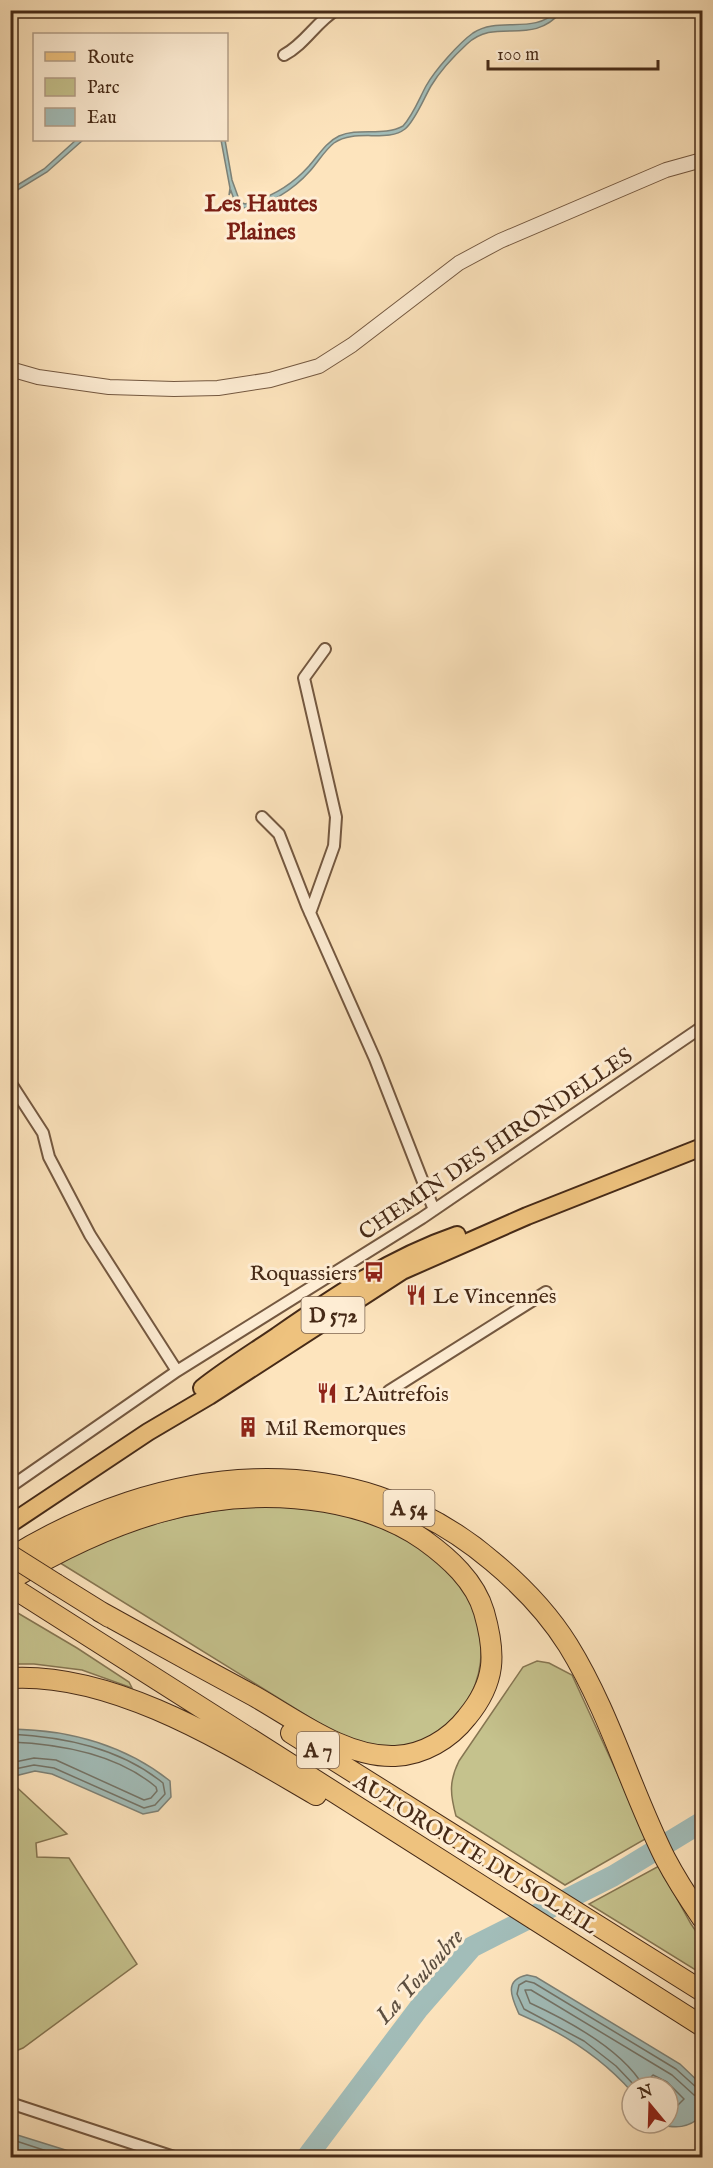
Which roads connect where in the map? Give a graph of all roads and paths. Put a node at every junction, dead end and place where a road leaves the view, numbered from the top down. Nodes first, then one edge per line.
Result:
1 (336, 10) edge
2 (284, 55) dead end
3 (702, 159) edge
4 (10, 369) edge
5 (325, 648) dead end
6 (262, 817) dead end
7 (310, 913) junction
8 (702, 1027) edge
9 (10, 1082) edge
10 (702, 1147) edge
11 (434, 1210) junction
12 (527, 1216) junction
13 (308, 1290) junction
14 (546, 1292) dead end
15 (319, 1307) junction
16 (177, 1371) junction
17 (389, 1392) dead end
18 (148, 1432) junction
19 (10, 1487) edge
20 (10, 1524) edge
21 (10, 1557) edge
22 (10, 1580) edge
23 (10, 1586) edge
24 (99, 1611) junction
25 (10, 1678) edge
26 (512, 1905) junction
27 (702, 1918) edge
28 (702, 1991) edge
29 (702, 2026) edge
30 (10, 2103) edge
31 (177, 2157) edge

1 - 2 street
3 - 4 street
5 - 7 street
6 - 7 street
7 - 11 street
8 - 11 street, CHEMIN DES HIRONDELLES
9 - 16 street
10 - 12 main road, D 572
11 - 13 street, CHEMIN DES HIRONDELLES
12 - 15 main road, D 572
12 - 18 main road, D 572
13 - 15 street
13 - 16 street, CHEMIN DES HIRONDELLES
14 - 17 street
15 - 18 main road, D 572
16 - 19 street, CHEMIN DES HIRONDELLES
18 - 20 main road, D 572
21 - 24 highway, AUTOROUTE DU SOLEIL / A 7, bridge
21 - 27 highway, A 54
22 - 24 highway, A 54
23 - 26 highway, AUTOROUTE DU SOLEIL / A 7
24 - 28 highway, AUTOROUTE DU SOLEIL / A 7
25 - 26 highway
26 - 29 highway, AUTOROUTE DU SOLEIL / A 7
30 - 31 street

